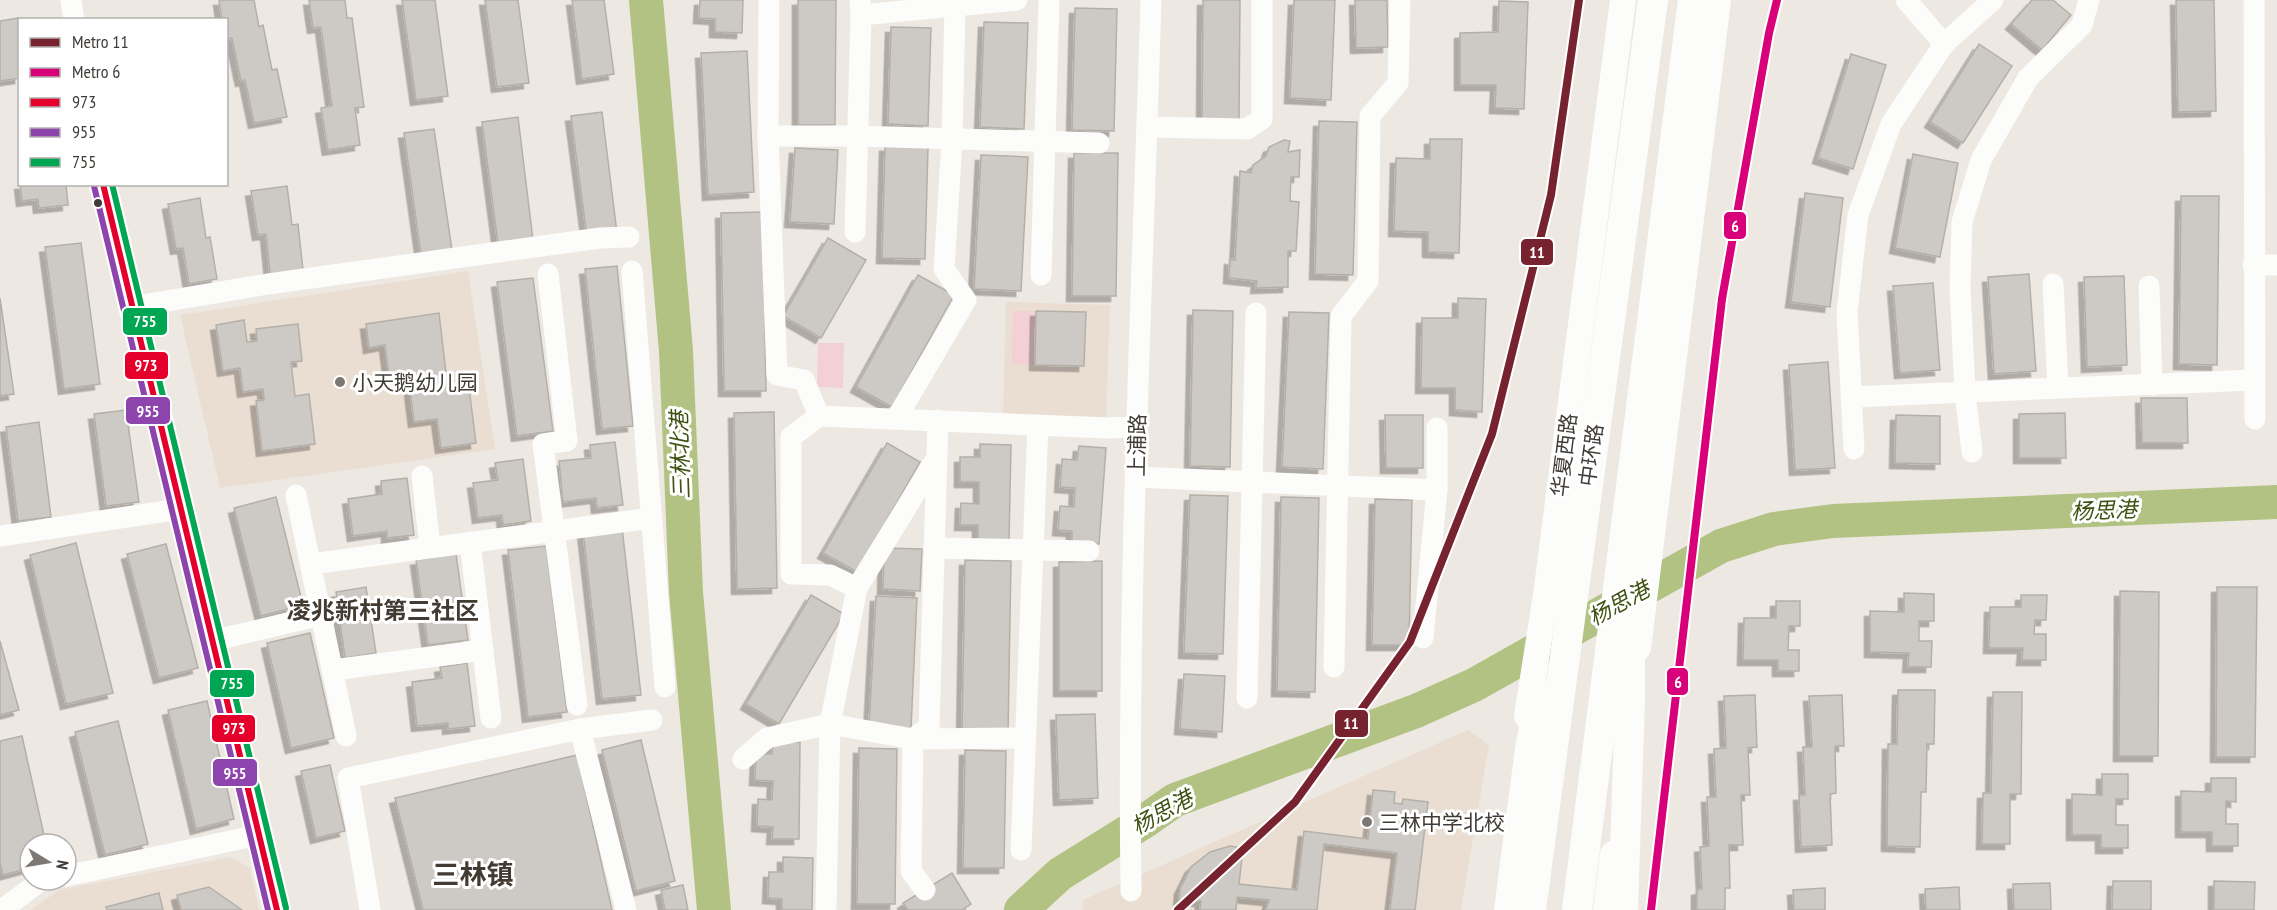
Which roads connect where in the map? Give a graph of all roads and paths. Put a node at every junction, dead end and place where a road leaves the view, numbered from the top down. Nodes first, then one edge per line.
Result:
1 (71, 0) edge
2 (769, 0) edge
3 (1017, 0) edge
4 (1049, 0) edge
5 (1151, 0) edge
6 (1262, 0) edge
7 (1401, 0) edge
8 (1623, 0) edge
9 (1653, 0) edge
10 (1693, 0) edge
11 (1718, 0) edge
12 (1906, 0) edge
13 (1993, 0) edge
14 (2089, 0) edge
15 (2254, 0) edge
16 (954, 6) junction
17 (861, 7) edge
18 (74, 18) edge
19 (1944, 44) junction
20 (1147, 127) junction
21 (768, 136) junction
22 (856, 136) junction
23 (952, 140) junction
24 (1046, 143) junction
25 (1099, 143) dead end
26 (103, 186) edge
27 (855, 232) dead end
28 (629, 237) dead end
29 (2253, 264) junction
30 (2277, 265) edge
31 (632, 272) dead end
32 (548, 274) dead end
33 (1041, 275) dead end
34 (1614, 279) junction
35 (2054, 284) dead end
36 (2149, 286) dead end
37 (131, 307) junction
38 (1256, 313) dead end
39 (2254, 381) junction
40 (2152, 385) junction
41 (2058, 388) junction
42 (1965, 392) junction
43 (1851, 397) junction
44 (819, 416) junction
45 (896, 419) junction
46 (2255, 419) dead end
47 (938, 420) junction
48 (1038, 425) junction
49 (1137, 427) junction
50 (1437, 428) dead end
51 (1854, 449) dead end
52 (1972, 452) dead end
53 (937, 459) junction
54 (422, 476) dead end
55 (1136, 477) junction
56 (1254, 482) junction
57 (1336, 486) junction
58 (1437, 490) junction
59 (296, 495) dead end
60 (1629, 508) junction
61 (180, 509) junction
62 (651, 518) junction
63 (554, 530) junction
64 (0, 536) edge
65 (470, 542) junction
66 (430, 548) junction
67 (934, 548) junction
68 (1032, 550) junction
69 (1089, 551) dead end
70 (311, 564) junction
71 (857, 588) junction
72 (321, 615) junction
73 (1423, 638) dead end
74 (212, 641) junction
75 (483, 650) junction
76 (1334, 667) dead end
77 (333, 670) junction
78 (665, 687) dead end
79 (1247, 698) dead end
80 (577, 705) dead end
81 (491, 718) dead end
82 (652, 720) dead end
83 (830, 724) junction
84 (580, 729) junction
85 (346, 736) dead end
86 (1627, 737) junction
87 (1024, 738) junction
88 (913, 739) junction
89 (743, 759) dead end
90 (259, 835) junction
91 (1021, 850) dead end
92 (78, 873) edge
93 (925, 890) dead end
94 (1131, 891) dead end
95 (26, 892) edge
96 (826, 908) dead end
97 (2, 910) edge
98 (277, 910) edge
99 (370, 910) edge
100 (626, 910) edge
101 (1498, 910) edge
102 (1509, 910) edge
103 (1531, 910) edge
104 (1577, 910) edge
105 (1606, 910) edge
106 (1624, 910) edge

1 - 18 street
2 - 21 street
3 - 16 street
4 - 24 street
5 - 20 street, 上浦路
6 - 20 street
7 - 57 street
8 - 101 main road, 华夏西路
9 - 34 highway, 中环路
10 - 60 highway, 中环路
11 - 86 main road
12 - 19 street
13 - 19 street
14 - 42 street
15 - 29 street
16 - 17 street
16 - 23 street
17 - 22 street
19 - 43 street
20 - 49 street, 上浦路
21 - 22 street
21 - 44 street
22 - 23 street
22 - 27 street
23 - 24 street
23 - 45 street
24 - 25 street
24 - 33 street
26 - 37 street
28 - 37 street
29 - 30 street
29 - 39 street
31 - 62 street
32 - 63 street
34 - 102 highway
34 - 103 highway, 中环路
35 - 41 street
36 - 40 street
37 - 61 street
38 - 56 street
39 - 40 street
39 - 46 street
40 - 41 street
41 - 42 street
42 - 43 street
42 - 52 street
43 - 51 street
44 - 45 street
44 - 71 street
45 - 47 street
47 - 48 street
47 - 53 street
48 - 49 street
48 - 68 street
49 - 55 street, 上浦路
50 - 58 street
53 - 67 street
53 - 71 street
54 - 66 street
55 - 56 street
55 - 94 street, 上浦路
56 - 57 street
56 - 79 street
57 - 58 street
57 - 76 street
58 - 73 street
59 - 70 street
60 - 104 highway, 中环路
60 - 106 highway
61 - 64 street
61 - 74 street
62 - 63 street
62 - 78 street
63 - 65 street
63 - 80 street
65 - 66 street
65 - 75 street
66 - 70 street
67 - 68 street
67 - 88 street
68 - 69 street
68 - 87 street
70 - 72 street
71 - 83 street
72 - 74 street
72 - 77 street
74 - 90 street
75 - 77 street
75 - 81 street
77 - 85 street
82 - 84 street
83 - 88 street
83 - 89 street
83 - 96 street
84 - 99 street
84 - 100 street
86 - 105 main road
86 - 106 main road
87 - 88 street
87 - 91 street
88 - 93 street
90 - 92 street
90 - 98 street
95 - 97 street

